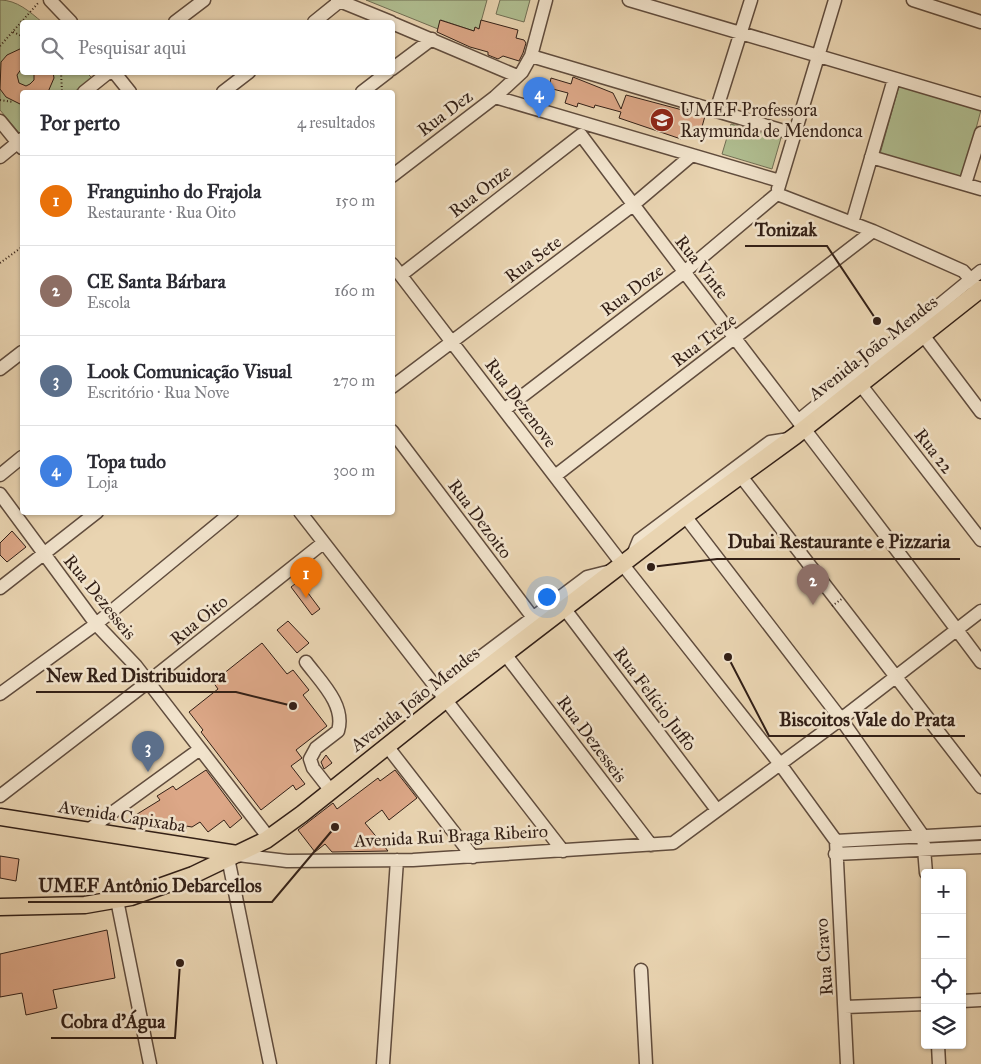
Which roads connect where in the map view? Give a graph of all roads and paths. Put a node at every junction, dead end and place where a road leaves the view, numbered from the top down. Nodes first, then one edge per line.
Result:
1 (41, 0) edge
2 (204, 0) edge
3 (339, 0) edge
4 (546, 0) edge
5 (629, 0) edge
6 (751, 0) edge
7 (834, 0) edge
8 (913, 0) edge
9 (57, 2) edge
10 (23, 20) edge
11 (70, 20) edge
12 (178, 20) edge
13 (316, 20) edge
14 (385, 20) edge
15 (981, 22) edge
16 (20, 23) edge
17 (395, 24) edge
18 (13, 31) junction
19 (741, 33) junction
20 (20, 35) edge
21 (432, 39) junction
22 (0, 46) edge
23 (531, 56) junction
24 (817, 57) junction
25 (395, 67) edge
26 (61, 75) edge
27 (105, 75) edge
28 (116, 75) edge
29 (245, 75) edge
30 (384, 75) edge
31 (518, 76) junction
32 (894, 79) junction
33 (62, 90) edge
34 (86, 90) edge
35 (128, 90) edge
36 (226, 90) edge
37 (365, 90) edge
38 (495, 97) junction
39 (0, 100) edge
40 (13, 102) dead end
41 (981, 104) edge
42 (716, 111) junction
43 (0, 122) edge
44 (582, 129) junction
45 (794, 134) junction
46 (981, 134) edge
47 (20, 142) edge
48 (20, 144) edge
49 (692, 155) junction
50 (0, 157) edge
51 (871, 157) junction
52 (395, 174) edge
53 (966, 184) junction
54 (778, 187) junction
55 (981, 189) edge
56 (633, 205) junction
57 (852, 223) junction
58 (873, 231) junction
59 (20, 248) edge
60 (0, 263) edge
61 (395, 267) edge
62 (683, 273) junction
63 (402, 275) junction
64 (979, 284) edge
65 (923, 335) junction
66 (735, 338) junction
67 (453, 342) junction
68 (20, 353) edge
69 (0, 368) edge
70 (860, 384) junction
71 (395, 385) edge
72 (504, 410) junction
73 (981, 412) edge
74 (801, 424) junction
75 (395, 435) edge
76 (790, 439) junction
77 (20, 460) edge
78 (0, 475) edge
79 (740, 475) junction
80 (555, 476) junction
81 (0, 494) edge
82 (93, 515) edge
83 (228, 515) edge
84 (302, 515) edge
85 (685, 516) junction
86 (981, 540) edge
87 (323, 543) junction
88 (44, 556) junction
89 (623, 564) junction
90 (0, 588) edge
91 (843, 598) dead end
92 (832, 606) dead end
93 (564, 608) junction
94 (981, 611) edge
95 (536, 623) junction
96 (96, 624) junction
97 (956, 629) junction
98 (505, 654) junction
99 (306, 662) dead end
100 (981, 662) edge
101 (896, 676) junction
102 (148, 682) junction
103 (0, 694) edge
104 (441, 695) junction
105 (841, 719) junction
106 (387, 746) junction
107 (200, 749) junction
108 (780, 764) junction
109 (981, 787) edge
110 (331, 791) junction
111 (0, 796) edge
112 (717, 810) junction
113 (0, 817) edge
114 (87, 831) junction
115 (981, 833) edge
116 (269, 838) junction
117 (923, 843) junction
118 (651, 845) junction
119 (981, 847) edge
120 (835, 848) junction
121 (563, 851) junction
122 (231, 855) junction
123 (473, 857) junction
124 (397, 860) junction
125 (926, 869) edge
126 (117, 900) junction
127 (0, 907) edge
128 (641, 970) dead end
129 (981, 1000) edge
130 (966, 1001) edge
131 (921, 1004) edge
132 (845, 1006) junction
133 (938, 1049) edge
134 (150, 1064) edge
135 (270, 1064) edge
136 (383, 1064) edge
137 (646, 1064) edge
138 (847, 1064) edge
139 (939, 1064) edge

1 - 10 path
2 - 12 street
3 - 13 street
3 - 14 street
4 - 23 street, Rua Dez
5 - 19 street
6 - 19 street
7 - 24 street
8 - 15 street
9 - 11 street
16 - 18 path
17 - 21 street
18 - 20 path
18 - 22 path
19 - 24 street
19 - 42 street
21 - 25 street
21 - 31 street
23 - 31 street, Rua Dez
23 - 42 street
24 - 32 street
24 - 45 street
26 - 33 path
27 - 34 street
28 - 35 street
29 - 36 street
30 - 37 street
31 - 38 street, Rua Dez
32 - 41 street
32 - 51 street
38 - 44 street
38 - 52 street, Rua Dez
39 - 40 path
42 - 45 street
43 - 47 street
44 - 49 street
44 - 56 street, Rua Vinte
44 - 63 street, Rua Onze
45 - 54 street
46 - 53 street
48 - 50 street
49 - 54 street
49 - 56 street, Rua Sete
51 - 53 street
51 - 57 street
53 - 55 street
54 - 57 street
54 - 62 street, Rua Doze
56 - 62 street, Rua Vinte
56 - 67 street, Rua Sete
57 - 58 street
58 - 64 street
58 - 66 street, Rua Treze
59 - 60 path
61 - 63 street, Rua Dezenove
62 - 66 street, Rua Vinte
62 - 72 street, Rua Doze
63 - 67 street, Rua Dezenove
64 - 65 main road, Avenida João Mendes
64 - 74 street, Avenida João Mendes
65 - 70 main road, Avenida João Mendes
65 - 73 street
66 - 74 street, Rua Vinte
66 - 80 street, Rua Treze
67 - 71 street, Rua Sete
67 - 72 street, Rua Dezenove
68 - 69 street
70 - 74 main road, Avenida João Mendes
70 - 86 street, Rua 22
72 - 80 street, Rua Dezenove
74 - 76 main road, Avenida João Mendes
74 - 97 street, Rua Vinte
75 - 95 street, Rua Dezoito
76 - 79 main road, Avenida João Mendes
76 - 89 street, Avenida João Mendes
77 - 78 street
79 - 85 main road, Avenida João Mendes
79 - 101 street
80 - 89 street, Rua Dezenove
81 - 88 street, Rua Dezesseis
82 - 88 street
83 - 96 street
84 - 87 street
85 - 89 main road, Avenida João Mendes
85 - 105 street
87 - 102 street, Rua Oito
87 - 104 street
88 - 90 street
88 - 96 street, Rua Dezesseis
89 - 93 main road, Avenida João Mendes
89 - 95 street, Avenida João Mendes
89 - 108 street, Rua Dezenove
91 - 92 path, bridge
93 - 95 main road, Avenida João Mendes
93 - 112 street, Rua Felício Juffo
94 - 97 street
95 - 98 main road, Avenida João Mendes
95 - 104 street, Avenida João Mendes
96 - 102 street, Rua Dezesseis
96 - 103 street
97 - 100 street, Rua Vinte
97 - 101 street
98 - 104 main road, Avenida João Mendes
98 - 118 street, Rua Dezesseis
99 - 110 street
101 - 105 street
101 - 109 street
102 - 107 street, Rua Dezesseis
102 - 111 street, Rua Oito
104 - 106 main road, Avenida João Mendes
104 - 121 street
105 - 108 street
105 - 117 street
106 - 110 main road, Avenida João Mendes
106 - 123 street
107 - 114 street
107 - 116 street, Rua Dezesseis
108 - 112 street
108 - 120 street, Rua Dezenove
110 - 116 main road, Avenida João Mendes
112 - 118 street, Avenida Rui Braga Ribeiro
113 - 114 main road, Avenida Capixaba
114 - 122 main road, Avenida Capixaba
115 - 117 street
116 - 122 main road, Avenida João Mendes
117 - 119 street
117 - 120 street
117 - 125 street
118 - 121 street, Avenida Rui Braga Ribeiro
120 - 132 street, Rua Cravo
121 - 123 street, Avenida Rui Braga Ribeiro
122 - 124 street, Avenida Rui Braga Ribeiro
122 - 126 main road
122 - 135 street
123 - 124 street, Avenida Rui Braga Ribeiro
124 - 136 street
126 - 127 main road
126 - 134 street
128 - 137 street
129 - 130 street
131 - 132 street
132 - 138 street, Rua Cravo
133 - 139 street

